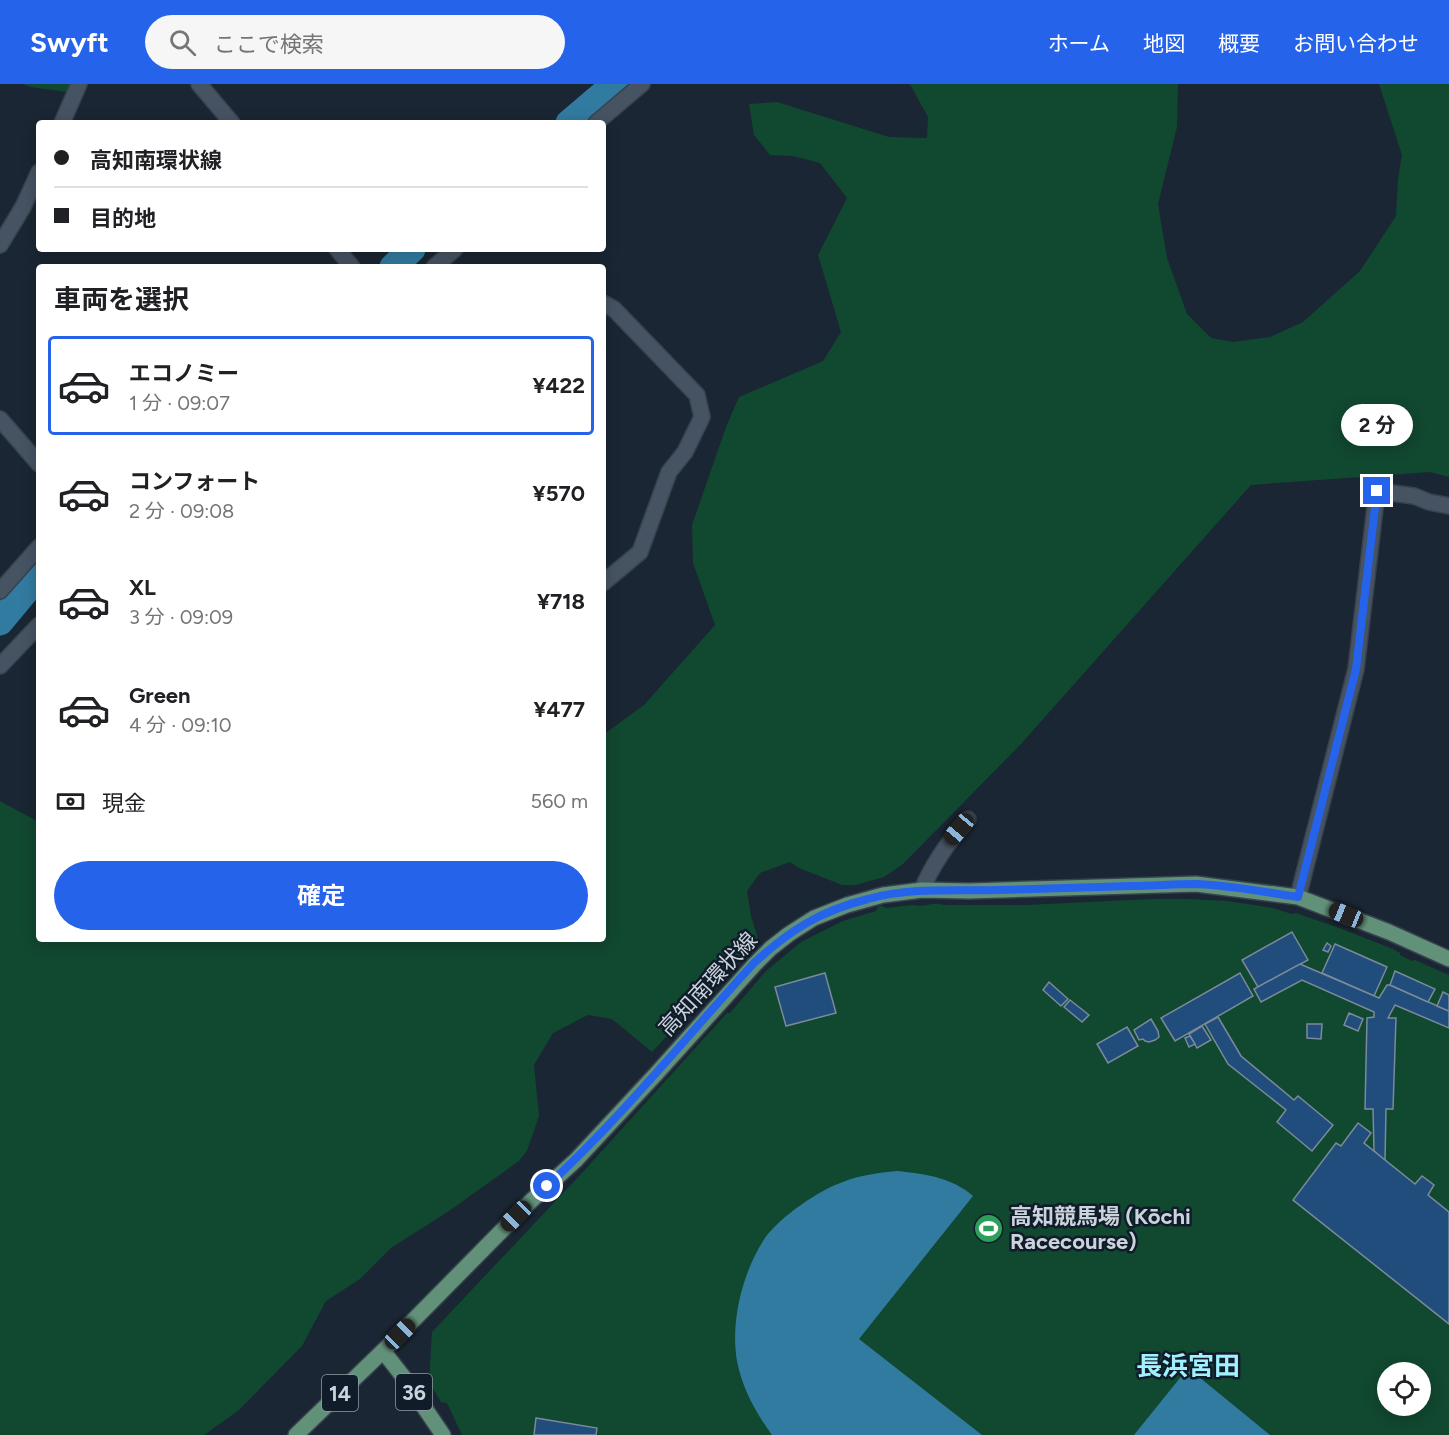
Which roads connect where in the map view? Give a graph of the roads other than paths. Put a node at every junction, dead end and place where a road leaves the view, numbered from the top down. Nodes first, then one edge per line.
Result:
1 (79, 84) edge
2 (199, 84) edge
3 (642, 84) edge
4 (63, 120) edge
5 (229, 120) edge
6 (600, 120) edge
7 (36, 179) edge
8 (0, 245) edge
9 (340, 252) edge
10 (452, 252) edge
11 (350, 264) edge
12 (438, 264) edge
13 (606, 305) edge
14 (0, 419) edge
15 (36, 461) edge
16 (1449, 506) edge
17 (36, 550) edge
18 (606, 581) edge
19 (0, 591) edge
20 (36, 628) edge
21 (0, 666) edge
22 (968, 819) dead end
23 (922, 890) junction
24 (1298, 897) junction
25 (1449, 959) edge
26 (383, 1351) junction
27 (296, 1435) edge
28 (443, 1435) edge

1 - 4 street
2 - 5 street
3 - 6 street
7 - 8 street
9 - 11 street
10 - 12 street
13 - 18 street
14 - 15 street
16 - 24 street
17 - 19 street
20 - 21 street
22 - 23 street
23 - 24 main road, 高知南環状線 / 36
23 - 26 main road, 高知南環状線 / 36
24 - 25 main road, 高知南環状線 / 36
26 - 27 main road, 14
26 - 28 main road, 36

